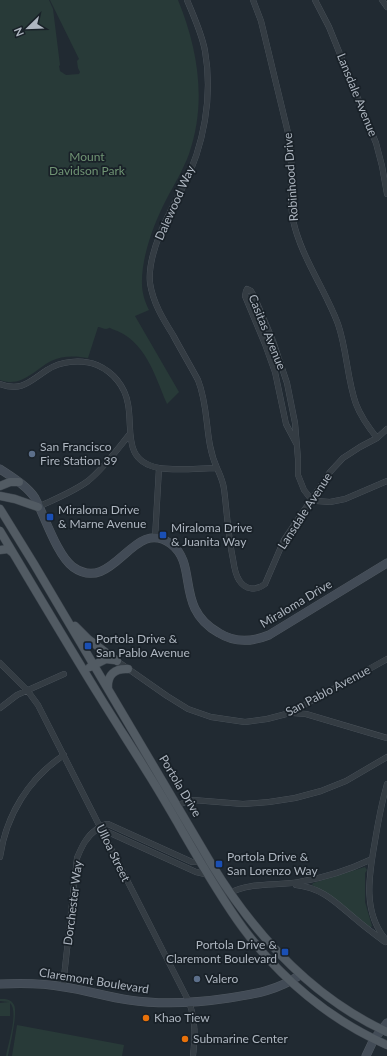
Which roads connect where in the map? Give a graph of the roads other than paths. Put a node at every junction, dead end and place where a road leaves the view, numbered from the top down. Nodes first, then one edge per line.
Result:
1 (187, 0) edge
2 (253, 0) edge
3 (316, 0) edge
4 (382, 0) edge
5 (387, 7) edge
6 (387, 194) edge
7 (0, 384) edge
8 (387, 429) edge
9 (129, 435) junction
10 (377, 438) junction
11 (296, 443) junction
12 (159, 468) junction
13 (217, 468) junction
14 (0, 469) edge
15 (387, 481) edge
16 (19, 482) junction
17 (0, 486) edge
18 (0, 496) edge
19 (311, 499) junction
20 (38, 506) junction
21 (0, 509) edge
22 (0, 531) edge
23 (156, 538) junction
24 (0, 550) edge
25 (14, 554) junction
26 (387, 563) edge
27 (63, 612) junction
28 (387, 659) edge
29 (117, 661) junction
30 (0, 663) edge
31 (94, 664) junction
32 (128, 669) junction
33 (84, 670) junction
34 (64, 674) dead end
35 (108, 689) junction
36 (27, 690) junction
37 (0, 708) edge
38 (290, 713) junction
39 (387, 738) edge
40 (64, 755) junction
41 (387, 757) edge
42 (387, 784) edge
43 (177, 805) junction
44 (99, 828) junction
45 (0, 857) edge
46 (372, 860) junction
47 (201, 862) junction
48 (209, 875) junction
49 (284, 884) junction
50 (230, 893) junction
51 (387, 942) edge
52 (300, 975) junction
53 (290, 981) junction
54 (0, 984) edge
55 (63, 986) junction
56 (189, 1002) junction
57 (387, 1023) edge
58 (384, 1031) edge
59 (374, 1039) junction
60 (387, 1045) edge
61 (193, 1056) edge
62 (366, 1056) edge

1 - 13 street, Dalewood Way
2 - 10 street, Robinhood Drive
3 - 6 street, Lansdale Avenue
4 - 5 street
7 - 9 street
8 - 10 street, Lansdale Avenue
9 - 12 street
9 - 20 street
10 - 19 street, Lansdale Avenue
11 - 11 street, Casitas Avenue
11 - 19 street, Casitas Avenue
12 - 13 street
12 - 23 street
13 - 19 street, Lansdale Avenue
14 - 16 street
15 - 19 street
16 - 17 main road
16 - 20 street
18 - 20 main road
20 - 23 street
21 - 27 main road, Portola Drive
22 - 25 main road, Portola Drive
23 - 26 street, Miraloma Drive
24 - 25 main road
25 - 33 main road, Portola Drive
27 - 29 main road
27 - 31 main road, Portola Drive
28 - 38 street, San Pablo Avenue
29 - 31 main road
29 - 32 street, San Pablo Avenue
30 - 36 street, Ulloa Street
31 - 33 main road
31 - 35 main road, Portola Drive
32 - 35 main road
32 - 38 street, San Pablo Avenue
33 - 47 main road, Portola Drive
34 - 36 street
35 - 43 main road, Portola Drive
36 - 37 street
36 - 40 street, Ulloa Street
38 - 39 street
40 - 44 street, Ulloa Street
40 - 45 street
41 - 43 street
42 - 46 street
43 - 50 main road, Portola Drive
44 - 47 street
44 - 48 street
44 - 55 street, Dorchester Way
44 - 56 street, Ulloa Street
46 - 49 street
46 - 51 street
47 - 48 main road, Portola Drive
48 - 53 main road, Portola Drive
49 - 50 street
49 - 51 street
50 - 52 main road, Portola Drive
52 - 53 street, Claremont Boulevard
52 - 58 main road, Portola Drive
53 - 56 street, Claremont Boulevard
53 - 59 main road, Portola Drive
54 - 55 street, Claremont Boulevard
55 - 56 street, Claremont Boulevard
56 - 61 street, Ulloa Street
57 - 58 street
58 - 59 street
59 - 60 main road, Portola Drive
59 - 62 street

